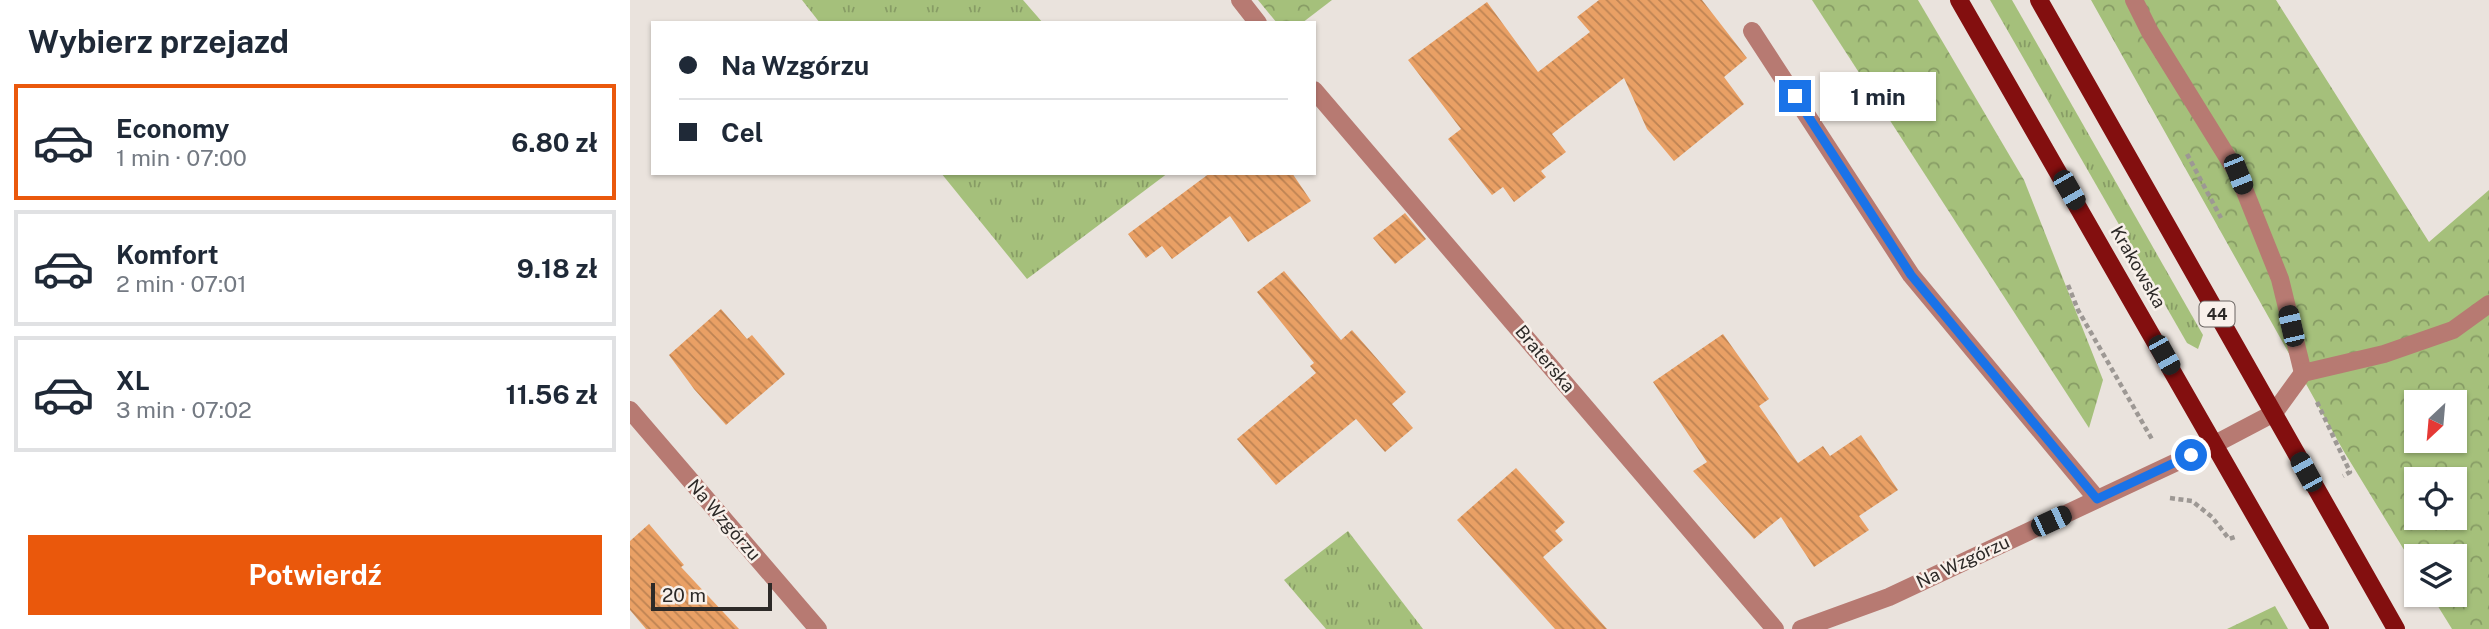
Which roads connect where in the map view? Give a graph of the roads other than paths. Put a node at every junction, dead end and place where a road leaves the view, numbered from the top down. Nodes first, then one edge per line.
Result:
1 (1240, 0) edge
2 (1959, 0) edge
3 (2039, 0) edge
4 (2134, 0) edge
5 (1256, 21) edge
6 (1752, 31) dead end
7 (1316, 92) edge
8 (2489, 304) edge
9 (2303, 373) junction
10 (630, 410) edge
11 (2273, 413) junction
12 (2215, 444) junction
13 (2097, 499) junction
14 (818, 629) edge
15 (1775, 629) edge
16 (1801, 629) edge
17 (2320, 629) edge
18 (2396, 629) edge

1 - 5 street
2 - 12 main road, Krakowska
3 - 11 main road, 44
4 - 9 street
6 - 13 street
7 - 15 street, Braterska
8 - 9 street
9 - 11 street
10 - 14 street, Na Wzgórzu
11 - 12 street, Na Wzgórzu
11 - 18 main road, 44
12 - 13 street, Na Wzgórzu
12 - 17 main road, Krakowska
13 - 16 street, Na Wzgórzu

